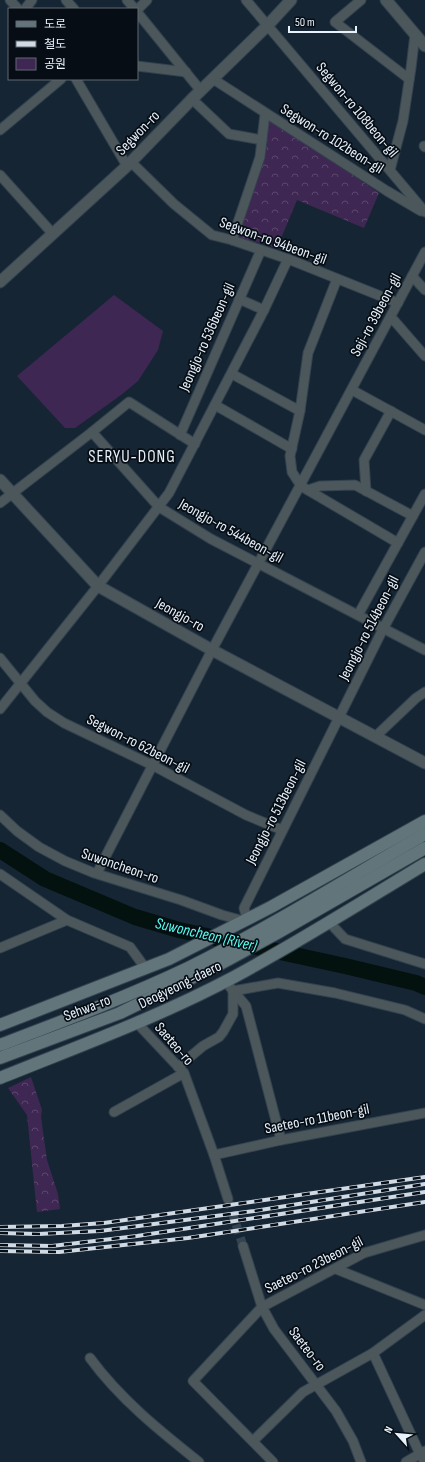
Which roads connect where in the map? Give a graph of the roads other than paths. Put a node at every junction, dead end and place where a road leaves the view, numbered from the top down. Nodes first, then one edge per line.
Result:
1 (10, 0) edge
2 (32, 0) edge
3 (66, 0) edge
4 (127, 0) edge
5 (147, 0) edge
6 (246, 0) edge
7 (291, 0) edge
8 (362, 0) edge
9 (387, 0) edge
10 (17, 8) edge
11 (26, 8) edge
12 (73, 8) edge
13 (134, 8) edge
14 (138, 8) edge
15 (138, 12) edge
16 (267, 26) junction
17 (415, 34) junction
18 (425, 46) edge
19 (138, 66) edge
20 (186, 72) junction
21 (213, 79) junction
22 (410, 79) junction
23 (59, 80) edge
24 (77, 80) edge
25 (201, 90) junction
26 (192, 99) junction
27 (265, 114) junction
28 (0, 130) edge
29 (262, 140) junction
30 (129, 164) junction
31 (390, 170) junction
32 (0, 175) edge
33 (425, 213) edge
34 (53, 234) junction
35 (232, 240) junction
36 (261, 250) junction
37 (425, 252) edge
38 (288, 259) junction
39 (412, 276) junction
40 (337, 280) junction
41 (0, 282) edge
42 (425, 290) edge
43 (239, 299) junction
44 (398, 304) junction
45 (264, 310) junction
46 (391, 317) junction
47 (425, 356) edge
48 (232, 374) junction
49 (352, 390) junction
50 (215, 405) junction
51 (391, 411) junction
52 (300, 412) junction
53 (425, 430) edge
54 (92, 432) junction
55 (180, 434) junction
56 (195, 444) junction
57 (292, 449) junction
58 (0, 480) edge
59 (304, 488) junction
60 (366, 491) junction
61 (12, 493) junction
62 (425, 494) edge
63 (0, 503) edge
64 (159, 507) junction
65 (413, 516) junction
66 (398, 543) junction
67 (425, 552) edge
68 (259, 563) junction
69 (98, 586) junction
70 (358, 615) junction
71 (383, 629) junction
72 (212, 650) junction
73 (425, 650) edge
74 (0, 658) edge
75 (20, 682) junction
76 (425, 692) edge
77 (0, 709) edge
78 (339, 718) junction
79 (375, 737) junction
80 (425, 763) edge
81 (152, 766) junction
82 (0, 815) edge
83 (425, 821) edge
84 (282, 830) junction
85 (425, 834) edge
86 (425, 848) edge
87 (425, 864) edge
88 (97, 873) junction
89 (0, 874) edge
90 (67, 920) junction
91 (329, 922) junction
92 (249, 923) junction
93 (302, 938) junction
94 (0, 948) edge
95 (220, 964) junction
96 (425, 964) edge
97 (203, 966) junction
98 (146, 968) junction
99 (188, 968) joint
100 (222, 983) junction
101 (233, 991) junction
102 (425, 1019) edge
103 (137, 1023) junction
104 (0, 1025) edge
105 (0, 1045) edge
106 (0, 1058) edge
107 (181, 1070) junction
108 (0, 1078) edge
109 (114, 1112) dead end
110 (425, 1113) edge
111 (281, 1140) junction
112 (214, 1155) junction
113 (228, 1199) tunnel mouth
114 (425, 1235) edge
115 (243, 1246) tunnel mouth
116 (336, 1268) junction
117 (425, 1305) edge
118 (262, 1308) junction
119 (425, 1315) edge
120 (373, 1354) junction
121 (90, 1358) dead end
122 (316, 1385) junction
123 (253, 1441) junction
124 (423, 1456) edge
125 (200, 1462) edge
126 (273, 1462) edge
127 (361, 1462) edge
128 (406, 1462) edge

1 - 10 street
2 - 11 street
3 - 12 street
4 - 13 street
5 - 14 street
6 - 16 street, Segwon-ro 108beon-gil
7 - 16 street, Segwon-ro
8 - 22 street
9 - 17 street
15 - 20 street
16 - 21 street, Segwon-ro
16 - 31 street, Segwon-ro 108beon-gil
17 - 18 street
17 - 22 street
19 - 20 street
20 - 25 street
21 - 25 street, Segwon-ro
21 - 27 street, Segwon-ro 102beon-gil
22 - 31 street
23 - 28 street
24 - 30 street, Segwon-ro 94beon-gil
25 - 26 street, Segwon-ro
26 - 29 street
26 - 30 street, Segwon-ro
27 - 29 street, Segwon-ro 102beon-gil
27 - 33 street, Segwon-ro 102beon-gil
29 - 35 street, Segwon-ro 102beon-gil
30 - 34 street, Segwon-ro
30 - 35 street, Segwon-ro 94beon-gil
31 - 33 street, Segwon-ro 108beon-gil
32 - 34 street
34 - 41 street, Segwon-ro
35 - 36 street, Segwon-ro 94beon-gil
36 - 38 street, Segwon-ro 94beon-gil
36 - 43 street, Jeongjo-ro 536beon-gil
37 - 39 street, Seji-ro 39beon-gil
38 - 40 street, Segwon-ro 94beon-gil
38 - 45 street
39 - 42 street
39 - 44 street, Seji-ro 39beon-gil
40 - 44 street, Segwon-ro 94beon-gil
40 - 52 street, Segwon-ro 94beon-gil
43 - 45 street
43 - 55 street, Jeongjo-ro 536beon-gil
44 - 46 street, Seji-ro 39beon-gil
45 - 48 street
46 - 47 street
46 - 49 street, Seji-ro 39beon-gil
48 - 50 street
48 - 52 street
49 - 51 street
49 - 59 street, Seji-ro 39beon-gil
50 - 56 street
50 - 57 street
51 - 53 street
51 - 60 street
52 - 57 street, Segwon-ro 94beon-gil
54 - 55 street
54 - 61 street
54 - 64 street, Jeongjo-ro 544beon-gil
55 - 56 street
56 - 64 street
57 - 59 street, Segwon-ro 94beon-gil
58 - 61 street, Jeongjo-ro
59 - 60 street
59 - 66 street
59 - 68 street, Seji-ro 39beon-gil
60 - 65 street
61 - 63 street
61 - 69 street, Jeongjo-ro
62 - 65 street
64 - 68 street, Jeongjo-ro 544beon-gil
64 - 69 street
65 - 66 street
66 - 70 street
67 - 71 street, Jeongjo-ro 514beon-gil
68 - 70 street, Jeongjo-ro 544beon-gil
68 - 72 street, Seji-ro 39beon-gil
69 - 72 street, Jeongjo-ro
69 - 75 street
70 - 71 street, Jeongjo-ro 544beon-gil
71 - 73 street, Jeongjo-ro 544beon-gil
71 - 78 street, Jeongjo-ro 514beon-gil
72 - 78 street, Jeongjo-ro
72 - 81 street, Seji-ro 39beon-gil
74 - 75 street, Segwon-ro 62beon-gil
75 - 77 street
75 - 81 street, Segwon-ro 62beon-gil
76 - 79 street
78 - 79 street, Jeongjo-ro
78 - 84 street, Jeongjo-ro 513beon-gil
79 - 80 street, Jeongjo-ro
81 - 84 street, Segwon-ro 62beon-gil
81 - 88 street, Seji-ro 39beon-gil
82 - 88 street, Suwoncheon-ro
83 - 92 main road
84 - 92 street, Jeongjo-ro 513beon-gil
85 - 92 main road, Deogyeong-daero
86 - 95 main road, Deogyeong-daero
87 - 91 main road, Deogyeong-daero
88 - 92 street, Suwoncheon-ro
89 - 90 street
90 - 94 street
90 - 98 street
91 - 93 main road, Deogyeong-daero
91 - 96 street
92 - 97 main road
92 - 98 main road, Deogyeong-daero
93 - 95 main road
93 - 100 main road, Deogyeong-daero
95 - 97 main road, Deogyeong-daero
97 - 99 main road, Deogyeong-daero
97 - 106 main road, Sehwa-ro
98 - 104 main road, Deogyeong-daero
99 - 105 main road, Sehwa-ro
100 - 101 street
100 - 103 main road, Deogyeong-daero
101 - 102 street
101 - 107 street
101 - 111 street
103 - 107 street, Saeteo-ro
103 - 108 main road, Deogyeong-daero
107 - 109 street
107 - 112 street, Saeteo-ro
110 - 111 street, Saeteo-ro 11beon-gil
111 - 112 street, Saeteo-ro 11beon-gil
112 - 113 street, Saeteo-ro
114 - 116 street, Saeteo-ro 23beon-gil
115 - 118 street, Saeteo-ro
116 - 117 street
116 - 118 street, Saeteo-ro 23beon-gil
118 - 122 street, Saeteo-ro
118 - 123 street, Saeteo-ro 23beon-gil
119 - 120 street
120 - 122 street
120 - 124 street
121 - 125 street
122 - 123 street
122 - 127 street, Saeteo-ro
123 - 126 street
124 - 128 street

